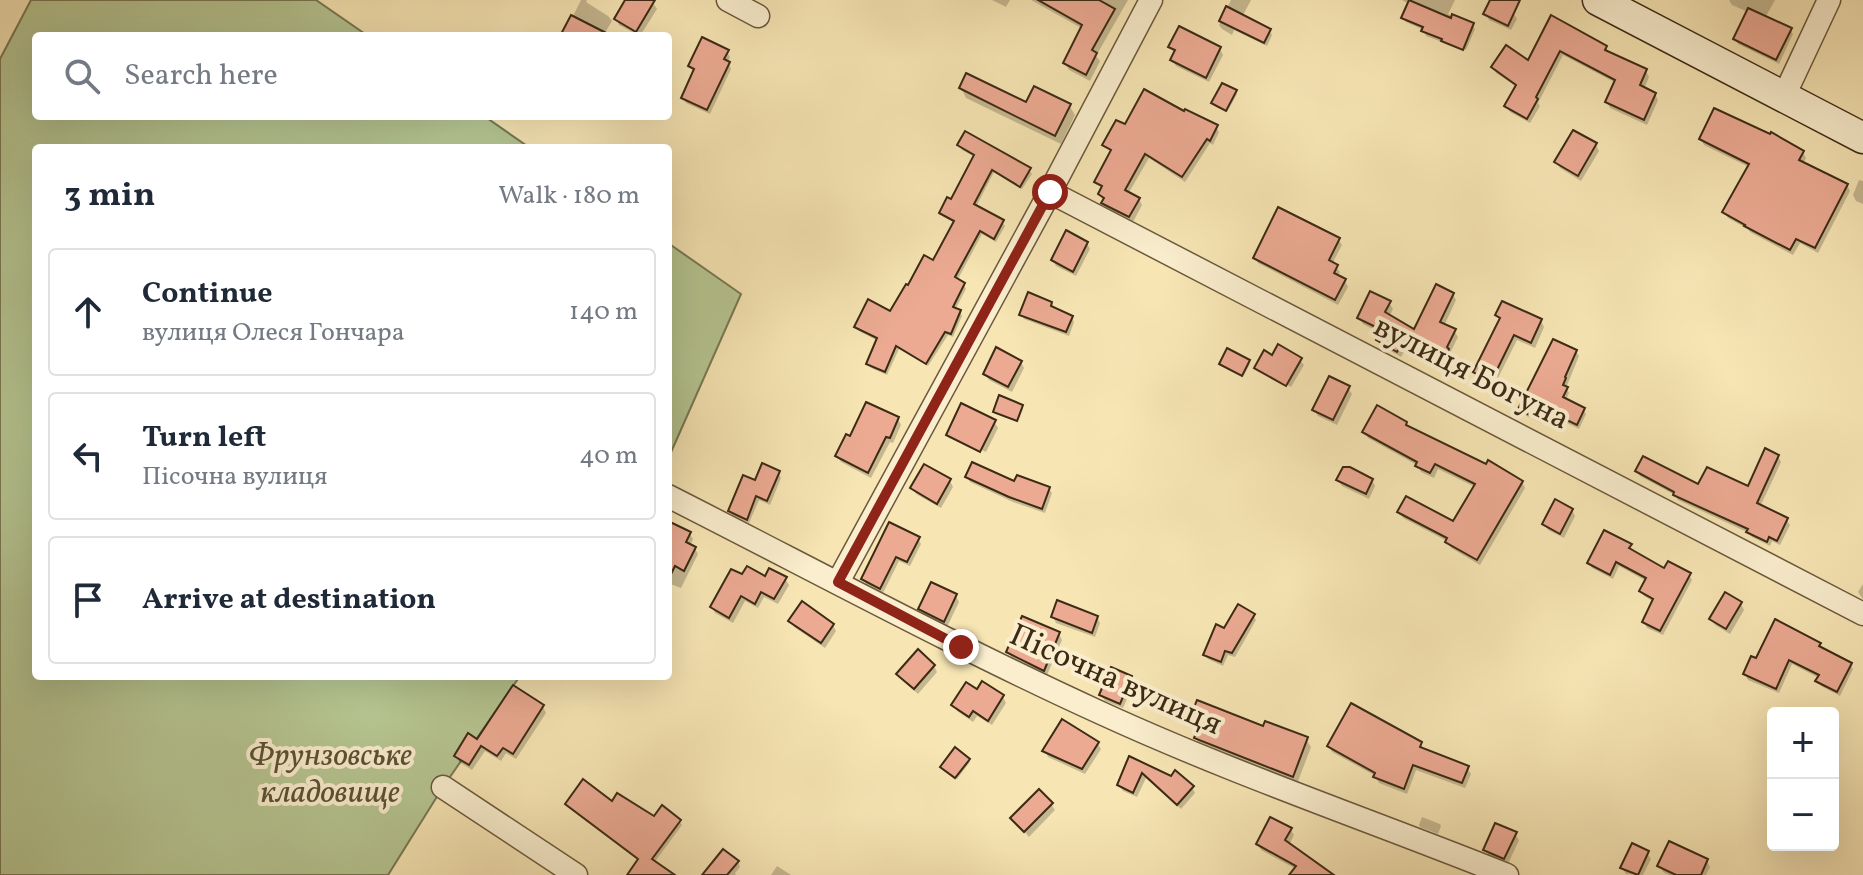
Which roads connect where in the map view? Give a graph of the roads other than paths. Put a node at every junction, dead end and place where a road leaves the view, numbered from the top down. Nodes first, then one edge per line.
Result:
1 (728, 0) edge
2 (1151, 0) edge
3 (1598, 0) edge
4 (1829, 0) edge
5 (758, 16) dead end
6 (1784, 96) junction
7 (1863, 138) edge
8 (1050, 192) junction
9 (672, 498) edge
10 (838, 582) junction
11 (1863, 614) edge
12 (443, 787) dead end
13 (576, 875) edge
14 (1507, 875) edge

1 - 5 street
2 - 8 street
3 - 6 main road
4 - 6 street
6 - 7 main road
8 - 10 street
8 - 11 street, вулиця Богуна
9 - 10 street, Пісочна вулиця
10 - 14 street, Пісочна вулиця
12 - 13 street

